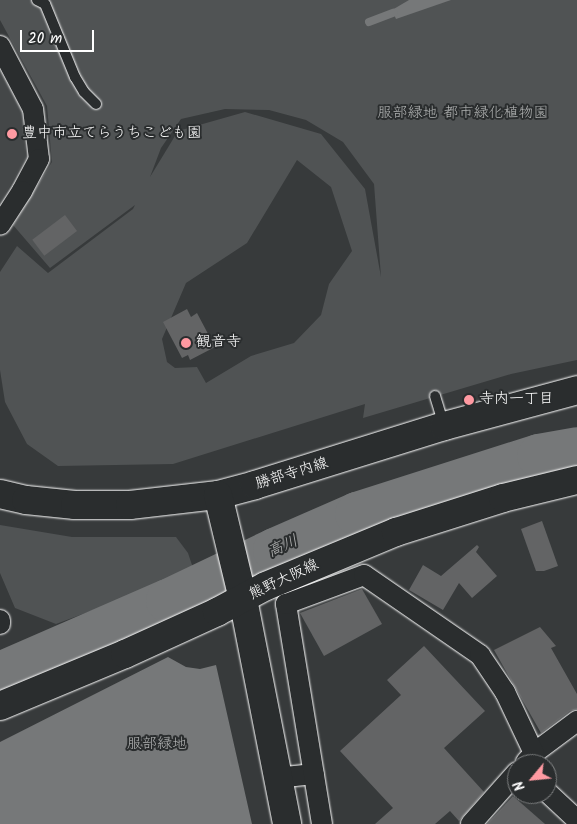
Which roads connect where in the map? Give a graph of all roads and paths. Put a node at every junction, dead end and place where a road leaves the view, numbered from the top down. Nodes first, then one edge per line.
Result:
1 (37, 0) edge
2 (0, 46) edge
3 (96, 104) dead end
4 (0, 224) edge
5 (577, 390) edge
6 (435, 396) dead end
7 (444, 426) junction
8 (577, 480) edge
9 (0, 494) edge
10 (218, 495) junction
11 (243, 599) junction
12 (0, 620) edge
13 (0, 624) edge
14 (0, 706) edge
15 (577, 721) edge
16 (528, 754) edge
17 (534, 754) edge
18 (314, 774) junction
19 (276, 778) junction
20 (507, 783) edge
21 (557, 801) edge
22 (577, 820) edge
23 (287, 824) edge
24 (322, 824) edge
25 (471, 824) edge

1 - 3 lane
2 - 4 street
5 - 7 street, 勝部寺内線
6 - 7 lane
7 - 10 street, 勝部寺内線
8 - 11 street, 熊野大阪線
9 - 10 street, 勝部寺内線
10 - 11 street
11 - 14 street, 熊野大阪線
11 - 19 street
12 - 13 street
15 - 17 street
16 - 18 street
18 - 19 street
18 - 24 street
19 - 23 street
20 - 25 street
21 - 22 street

